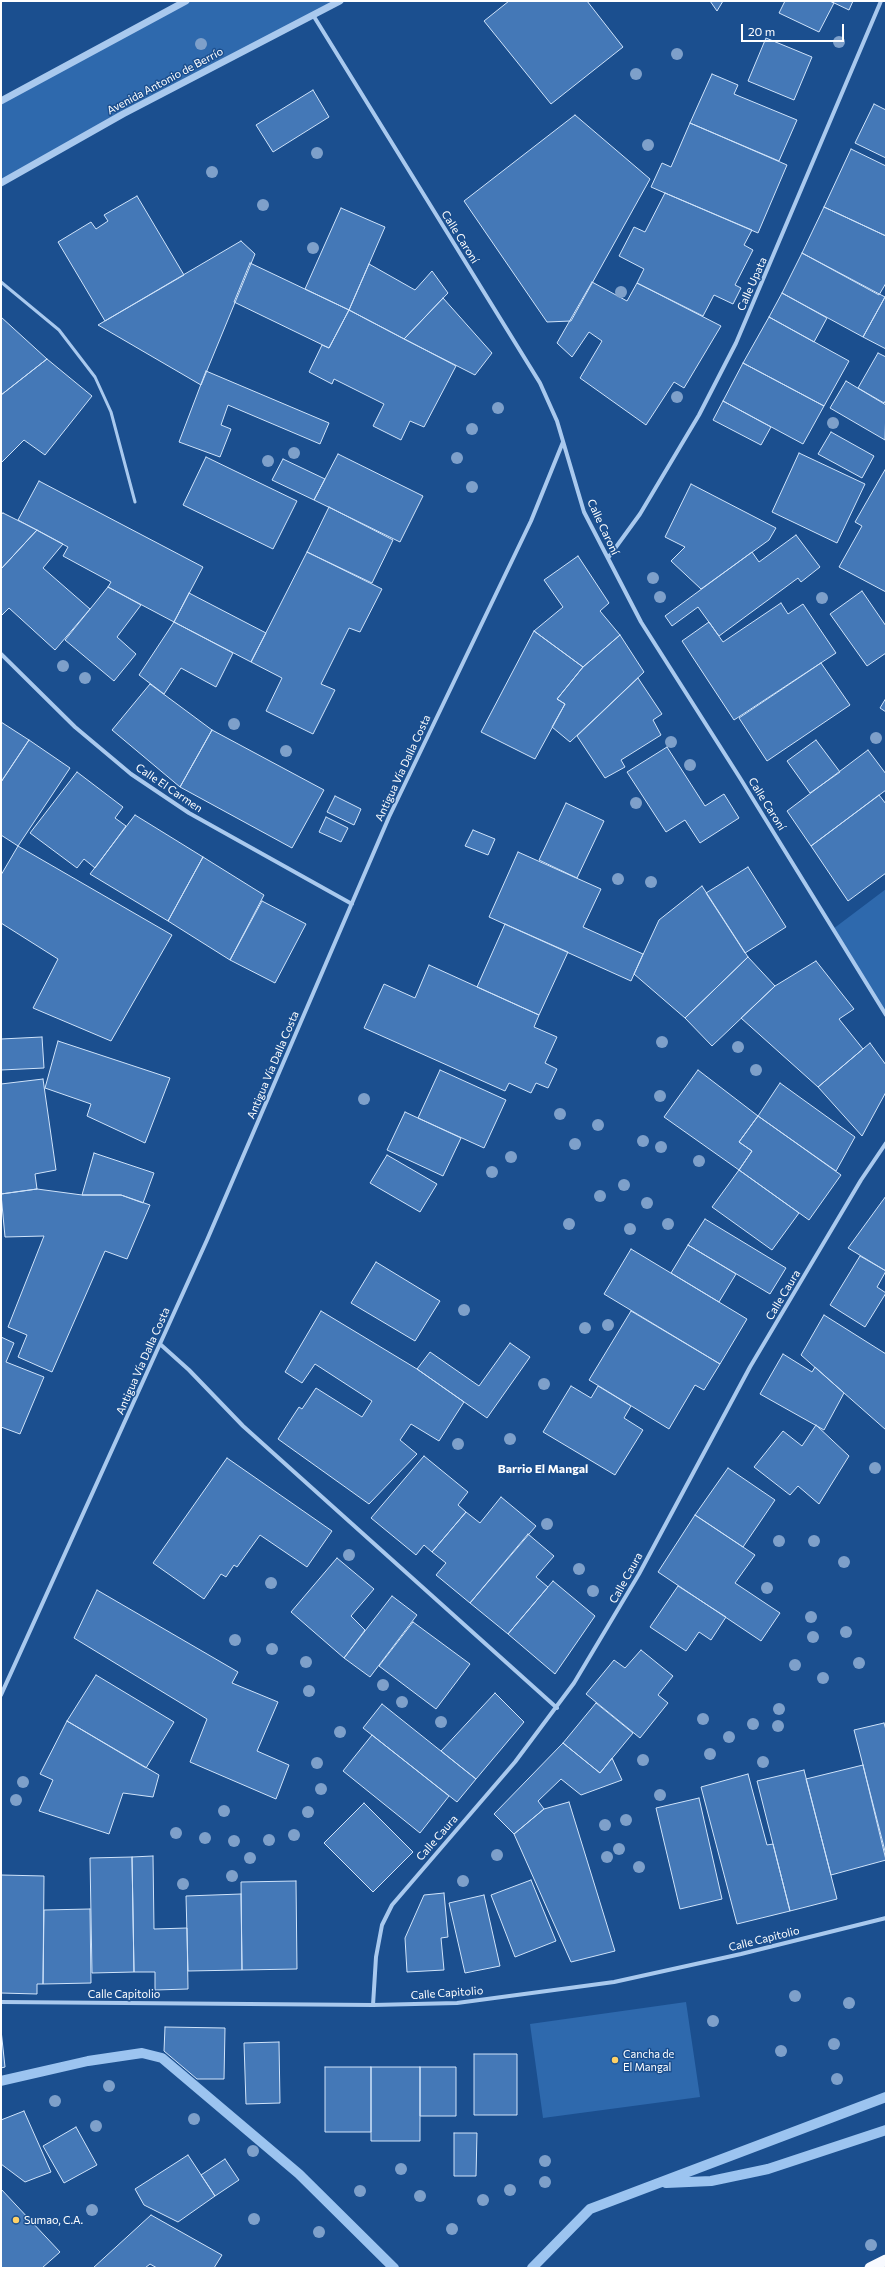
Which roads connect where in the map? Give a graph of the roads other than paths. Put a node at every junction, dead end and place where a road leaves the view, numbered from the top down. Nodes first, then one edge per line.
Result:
1 (186, 1) edge
2 (340, 1) edge
3 (881, 1) edge
4 (313, 15) junction
5 (1, 101) edge
6 (1, 183) edge
7 (1, 282) edge
8 (563, 442) junction
9 (135, 502) dead end
10 (608, 558) junction
11 (1, 654) edge
12 (352, 904) junction
13 (886, 1015) edge
14 (886, 1143) edge
15 (160, 1344) junction
16 (1, 1695) edge
17 (557, 1708) junction
18 (886, 1918) edge
19 (1, 2002) edge
20 (373, 2005) junction
21 (886, 2260) edge
22 (870, 2268) edge

1 - 5 street
2 - 4 street, Avenida Antonio de Berrío
3 - 10 street, Calle Upata
4 - 6 street, Avenida Antonio de Berrío
4 - 8 street, Calle Caroní
7 - 9 lane
8 - 10 street, Calle Caroní
8 - 12 street, Antigua Vía Dalla Costa
10 - 13 street, Calle Caroní
11 - 12 street, Calle El Carmen
12 - 15 street, Antigua Vía Dalla Costa
14 - 17 street, Calle Caura
15 - 16 street, Antigua Vía Dalla Costa
15 - 17 street
17 - 20 street, Calle Caura
18 - 20 street, Calle Capitolio
19 - 20 street, Calle Capitolio
21 - 22 highway

